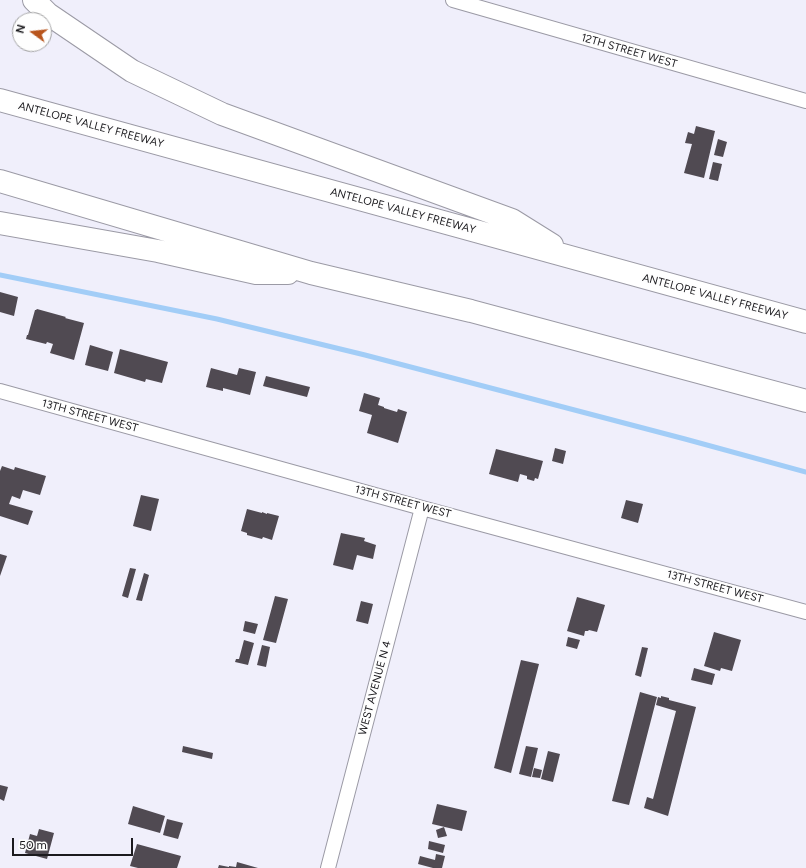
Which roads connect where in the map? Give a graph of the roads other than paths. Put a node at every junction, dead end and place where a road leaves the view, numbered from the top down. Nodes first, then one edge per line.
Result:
1 (34, 0) edge
2 (453, 0) edge
3 (0, 100) edge
4 (806, 101) edge
5 (0, 180) edge
6 (0, 223) edge
7 (570, 257) junction
8 (311, 273) junction
9 (806, 322) edge
10 (0, 391) edge
11 (806, 401) edge
12 (422, 508) junction
13 (806, 612) edge
14 (328, 868) edge

1 - 7 highway
2 - 4 street, 12TH STREET WEST
3 - 7 highway, ANTELOPE VALLEY FREEWAY
5 - 8 highway
6 - 8 highway
7 - 9 highway, ANTELOPE VALLEY FREEWAY
8 - 11 highway
10 - 12 street, 13TH STREET WEST
12 - 13 street, 13TH STREET WEST
12 - 14 street, WEST AVENUE N 4

